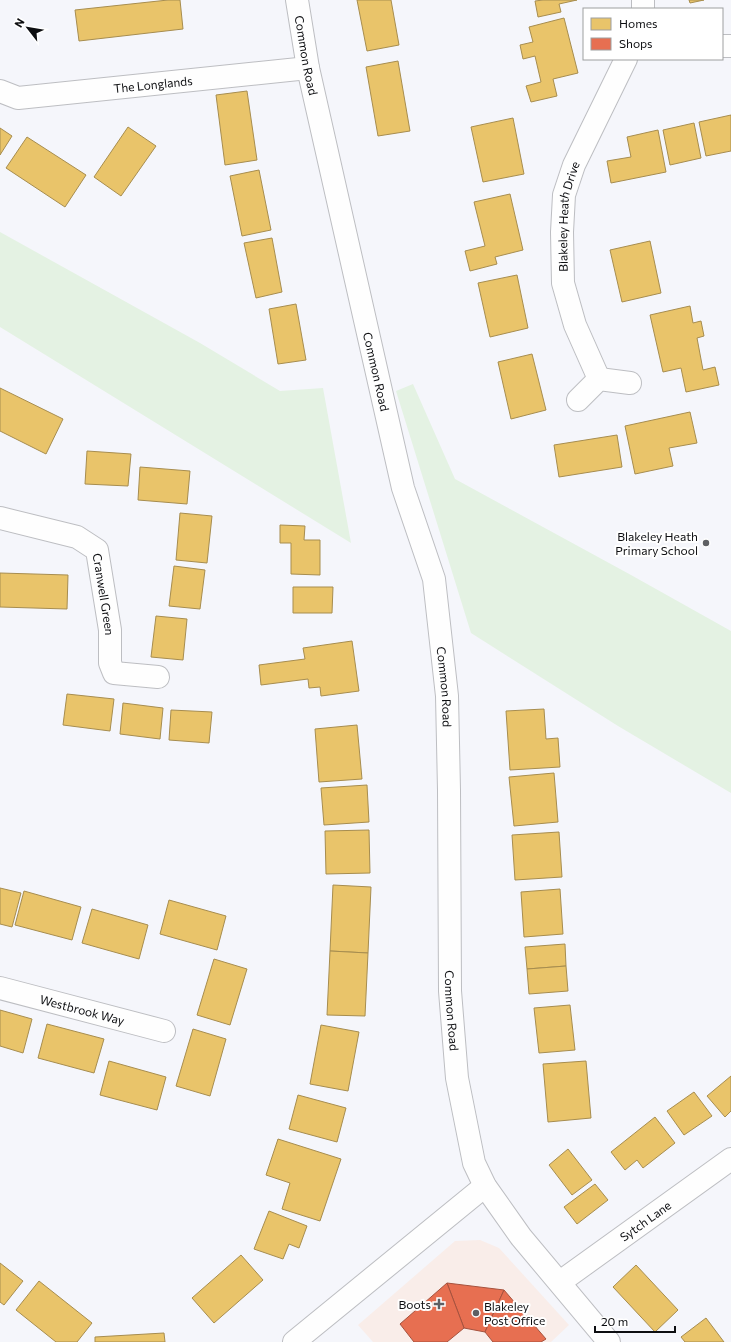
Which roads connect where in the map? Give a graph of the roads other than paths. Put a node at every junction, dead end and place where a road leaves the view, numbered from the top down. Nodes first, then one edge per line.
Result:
1 (297, 0) edge
2 (626, 60) edge
3 (308, 68) junction
4 (0, 92) edge
5 (599, 379) junction
6 (630, 383) dead end
7 (578, 400) dead end
8 (0, 518) edge
9 (158, 677) dead end
10 (0, 988) edge
11 (164, 1031) dead end
12 (731, 1159) edge
13 (485, 1186) junction
14 (560, 1282) junction
15 (294, 1342) edge
16 (609, 1342) edge

1 - 3 street, Common Road
2 - 5 street, Blakeley Heath Drive
3 - 4 street, The Longlands
3 - 13 street, Common Road
5 - 6 street
5 - 7 street
8 - 9 street, Cranwell Green
10 - 11 street, Westbrook Way
12 - 14 street, Sytch Lane
13 - 14 street, Common Road
13 - 15 street
14 - 16 street, Common Road

